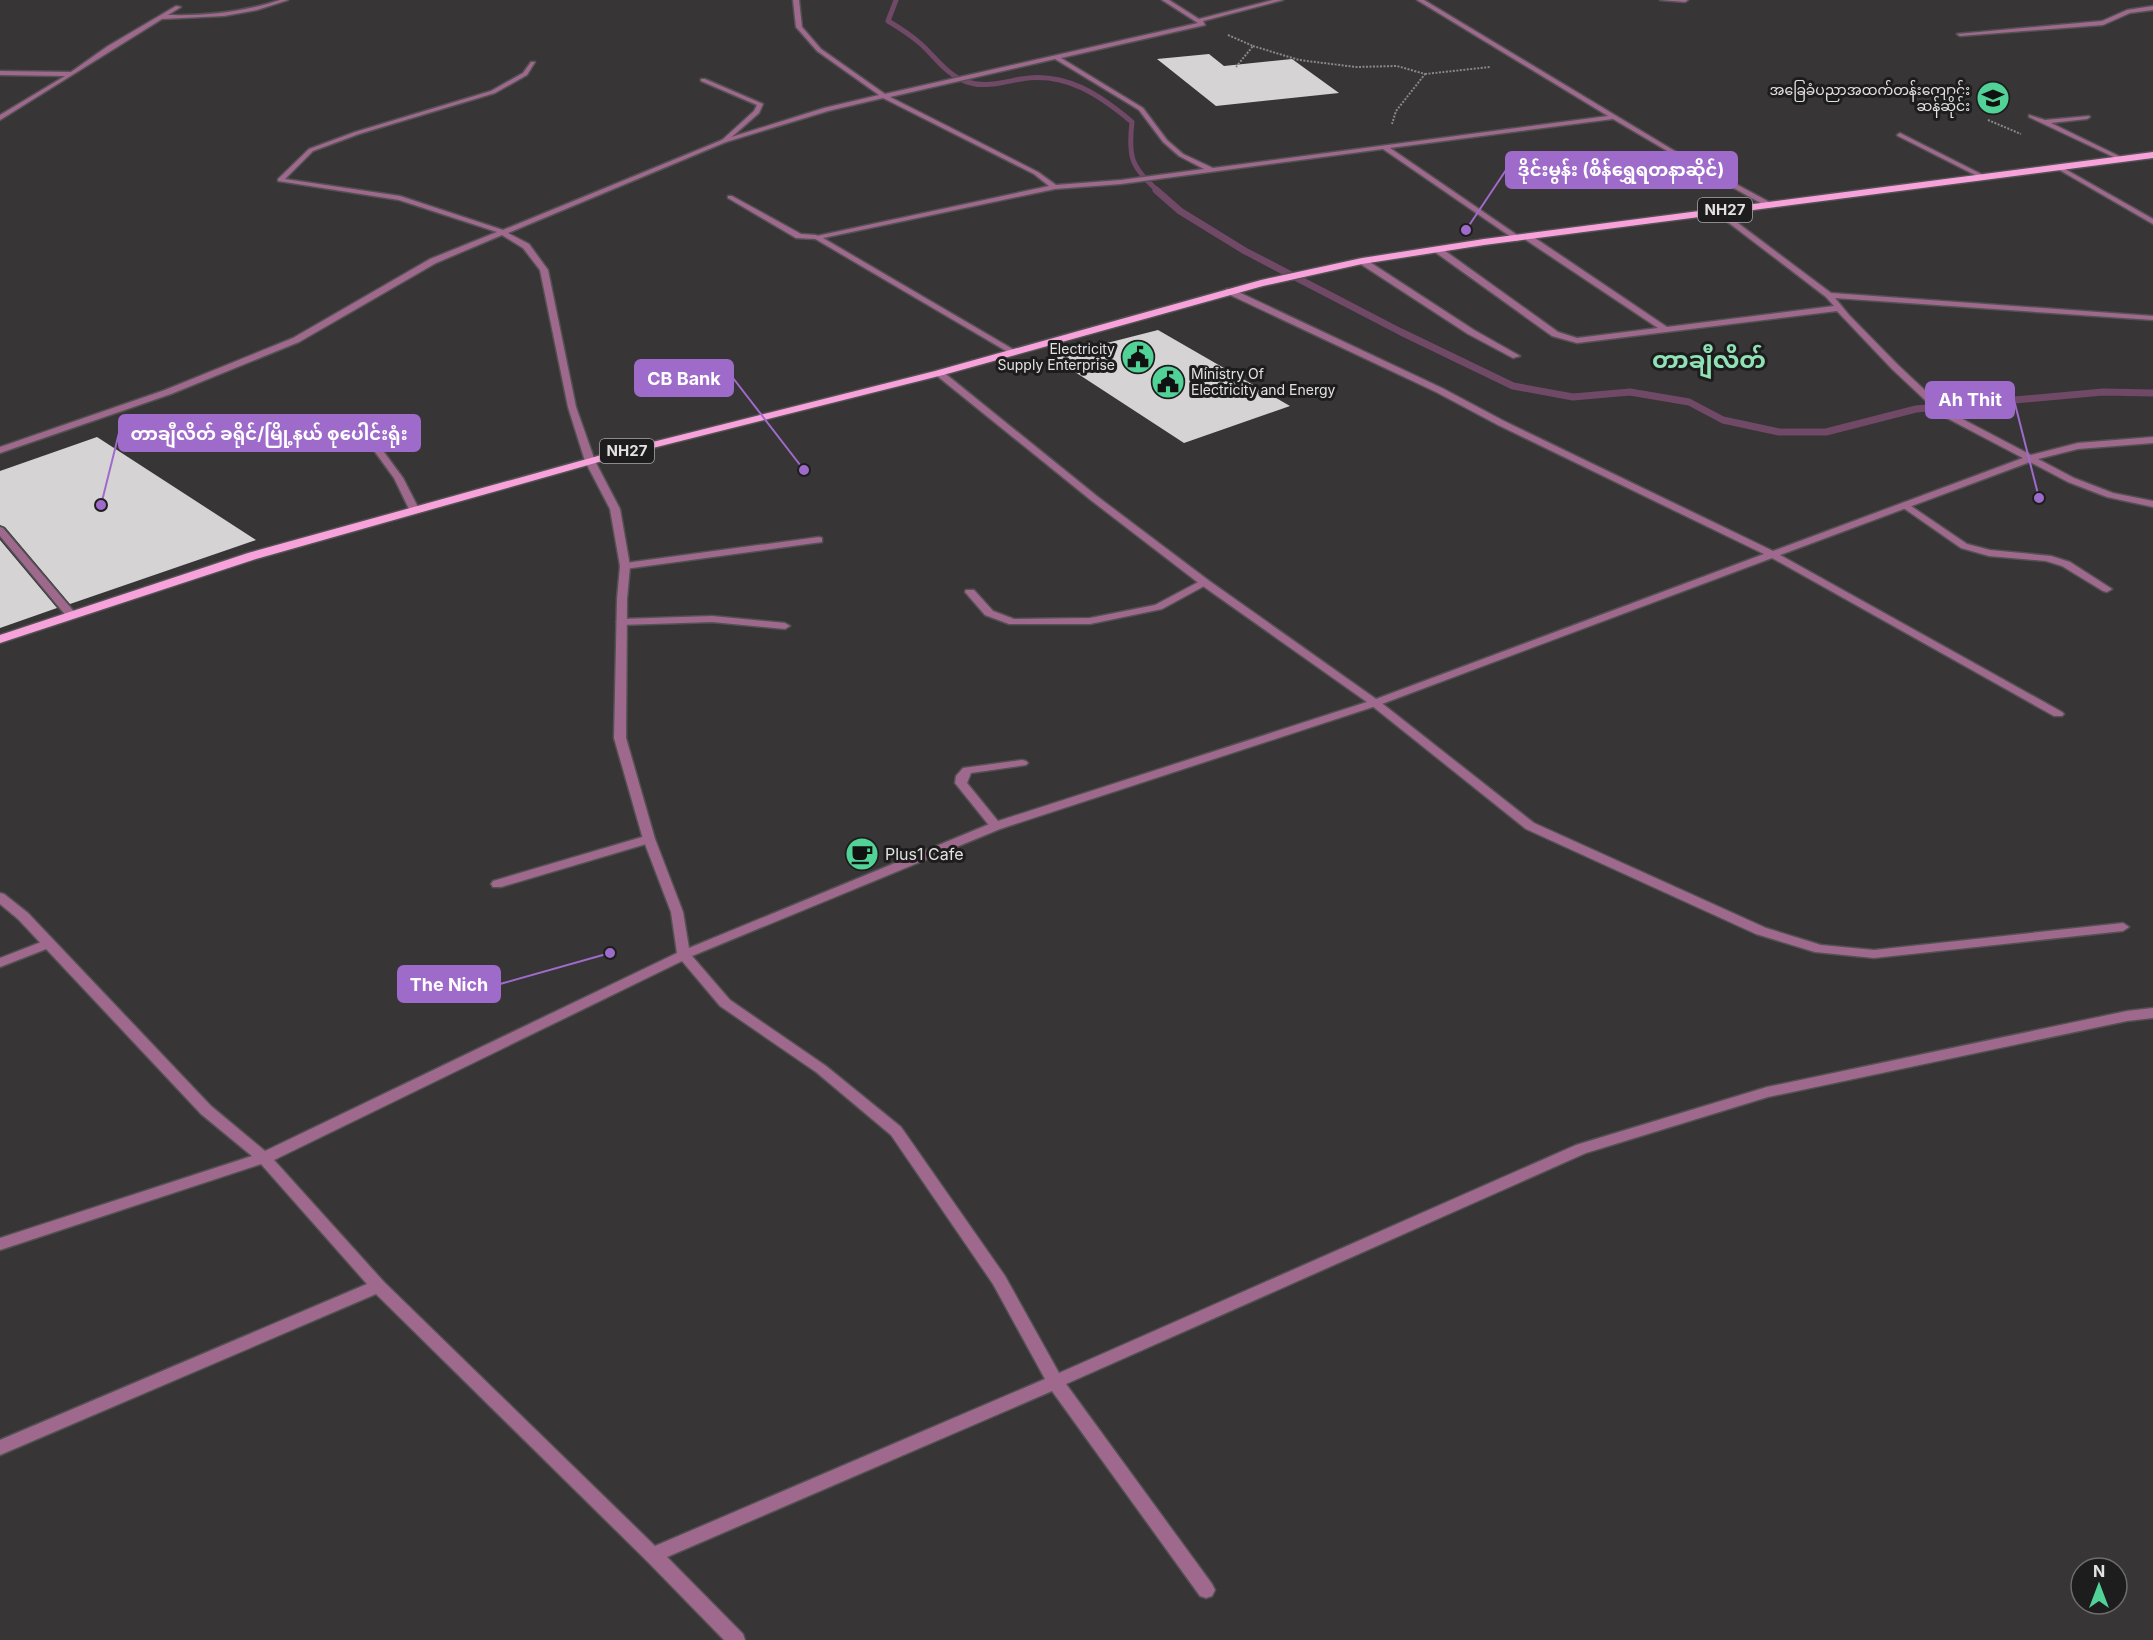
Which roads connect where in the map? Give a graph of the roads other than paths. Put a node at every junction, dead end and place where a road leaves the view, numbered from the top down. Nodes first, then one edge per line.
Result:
1 (285, 0) edge
2 (796, 0) edge
3 (1165, 0) edge
4 (1280, 0) edge
5 (1420, 0) edge
6 (1663, 0) edge
7 (1685, 0) edge
8 (2151, 5) edge
9 (178, 7) dead end
10 (162, 17) junction
11 (1200, 22) junction
12 (1960, 34) dead end
13 (1056, 57) junction
14 (533, 63) dead end
15 (0, 73) edge
16 (72, 74) junction
17 (703, 80) dead end
18 (884, 96) junction
19 (2031, 116) dead end
20 (1612, 117) junction
21 (2087, 117) dead end
22 (0, 118) edge
23 (2044, 122) junction
24 (1900, 135) dead end
25 (724, 141) junction
26 (1385, 148) junction
27 (2153, 155) edge
28 (2122, 159) junction
29 (2058, 167) junction
30 (1211, 170) junction
31 (1983, 177) junction
32 (1055, 187) junction
33 (730, 197) dead end
34 (1769, 204) junction
35 (1719, 211) junction
36 (2153, 222) edge
37 (502, 232) junction
38 (816, 237) junction
39 (1529, 238) junction
40 (1517, 239) junction
41 (1438, 250) junction
42 (1362, 261) junction
43 (1229, 291) junction
44 (1829, 295) junction
45 (1839, 308) junction
46 (2153, 318) edge
47 (1664, 329) junction
48 (1013, 353) junction
49 (1516, 356) dead end
50 (939, 373) junction
51 (358, 423) dead end
52 (2153, 440) edge
53 (0, 450) edge
54 (2032, 458) junction
55 (591, 461) junction
56 (2153, 504) edge
57 (1905, 505) junction
58 (415, 511) junction
59 (0, 530) edge
60 (819, 540) dead end
61 (1771, 554) junction
62 (625, 566) junction
63 (1204, 582) junction
64 (2107, 589) dead end
65 (970, 592) dead end
66 (72, 616) junction
67 (621, 622) junction
68 (785, 626) dead end
69 (0, 639) edge
70 (1375, 703) junction
71 (2058, 714) dead end
72 (1022, 763) dead end
73 (996, 826) junction
74 (649, 839) junction
75 (497, 884) dead end
76 (0, 897) edge
77 (2123, 927) dead end
78 (49, 943) junction
79 (684, 955) junction
80 (0, 963) edge
81 (2153, 1013) edge
82 (264, 1158) junction
83 (0, 1244) edge
84 (378, 1286) junction
85 (1055, 1382) junction
86 (0, 1448) edge
87 (654, 1555) junction
88 (1206, 1590) dead end
89 (736, 1640) edge

1 - 10 street
2 - 18 street
3 - 11 street
4 - 11 street
5 - 20 street
6 - 7 street
8 - 12 street
9 - 10 street
10 - 16 street
11 - 13 street
13 - 18 street
13 - 30 street
14 - 37 street
15 - 16 street
16 - 22 street
17 - 25 street
18 - 25 street
18 - 32 street
19 - 23 street
20 - 26 street
20 - 34 street
21 - 23 street
23 - 28 street
24 - 31 street
25 - 37 street
26 - 30 street
26 - 40 street
27 - 28 main road, NH27
28 - 29 main road, NH27
29 - 31 main road, NH27
29 - 36 street
30 - 32 street
31 - 34 main road, NH27
32 - 38 street
33 - 38 street
34 - 35 main road, NH27
35 - 39 main road, NH27
35 - 44 street
37 - 53 street
37 - 55 street
38 - 48 street
39 - 40 main road, NH27
39 - 47 street
40 - 41 main road, NH27
41 - 42 main road, NH27
41 - 47 street
42 - 43 main road, NH27
42 - 49 street
43 - 48 main road, NH27
43 - 61 street
44 - 45 street
44 - 46 street
45 - 47 street
45 - 54 street
48 - 50 main road, NH27
50 - 55 main road, NH27
50 - 63 street
51 - 58 street
52 - 54 street
54 - 56 street
54 - 57 street
55 - 58 main road, NH27
55 - 62 street
57 - 61 street
57 - 64 street
58 - 66 main road, NH27
59 - 66 street
60 - 62 street
61 - 70 street
61 - 71 street
62 - 67 street
63 - 65 street
63 - 70 street
66 - 69 main road, NH27
67 - 68 street
67 - 74 street
70 - 73 street
70 - 77 street
72 - 73 street
73 - 79 street
74 - 75 street
74 - 79 street
76 - 78 street
78 - 80 street
78 - 82 street
79 - 82 street
79 - 85 street
81 - 85 street
82 - 83 street
82 - 84 street
84 - 86 street
84 - 87 street
85 - 87 street
85 - 88 street
87 - 89 street

